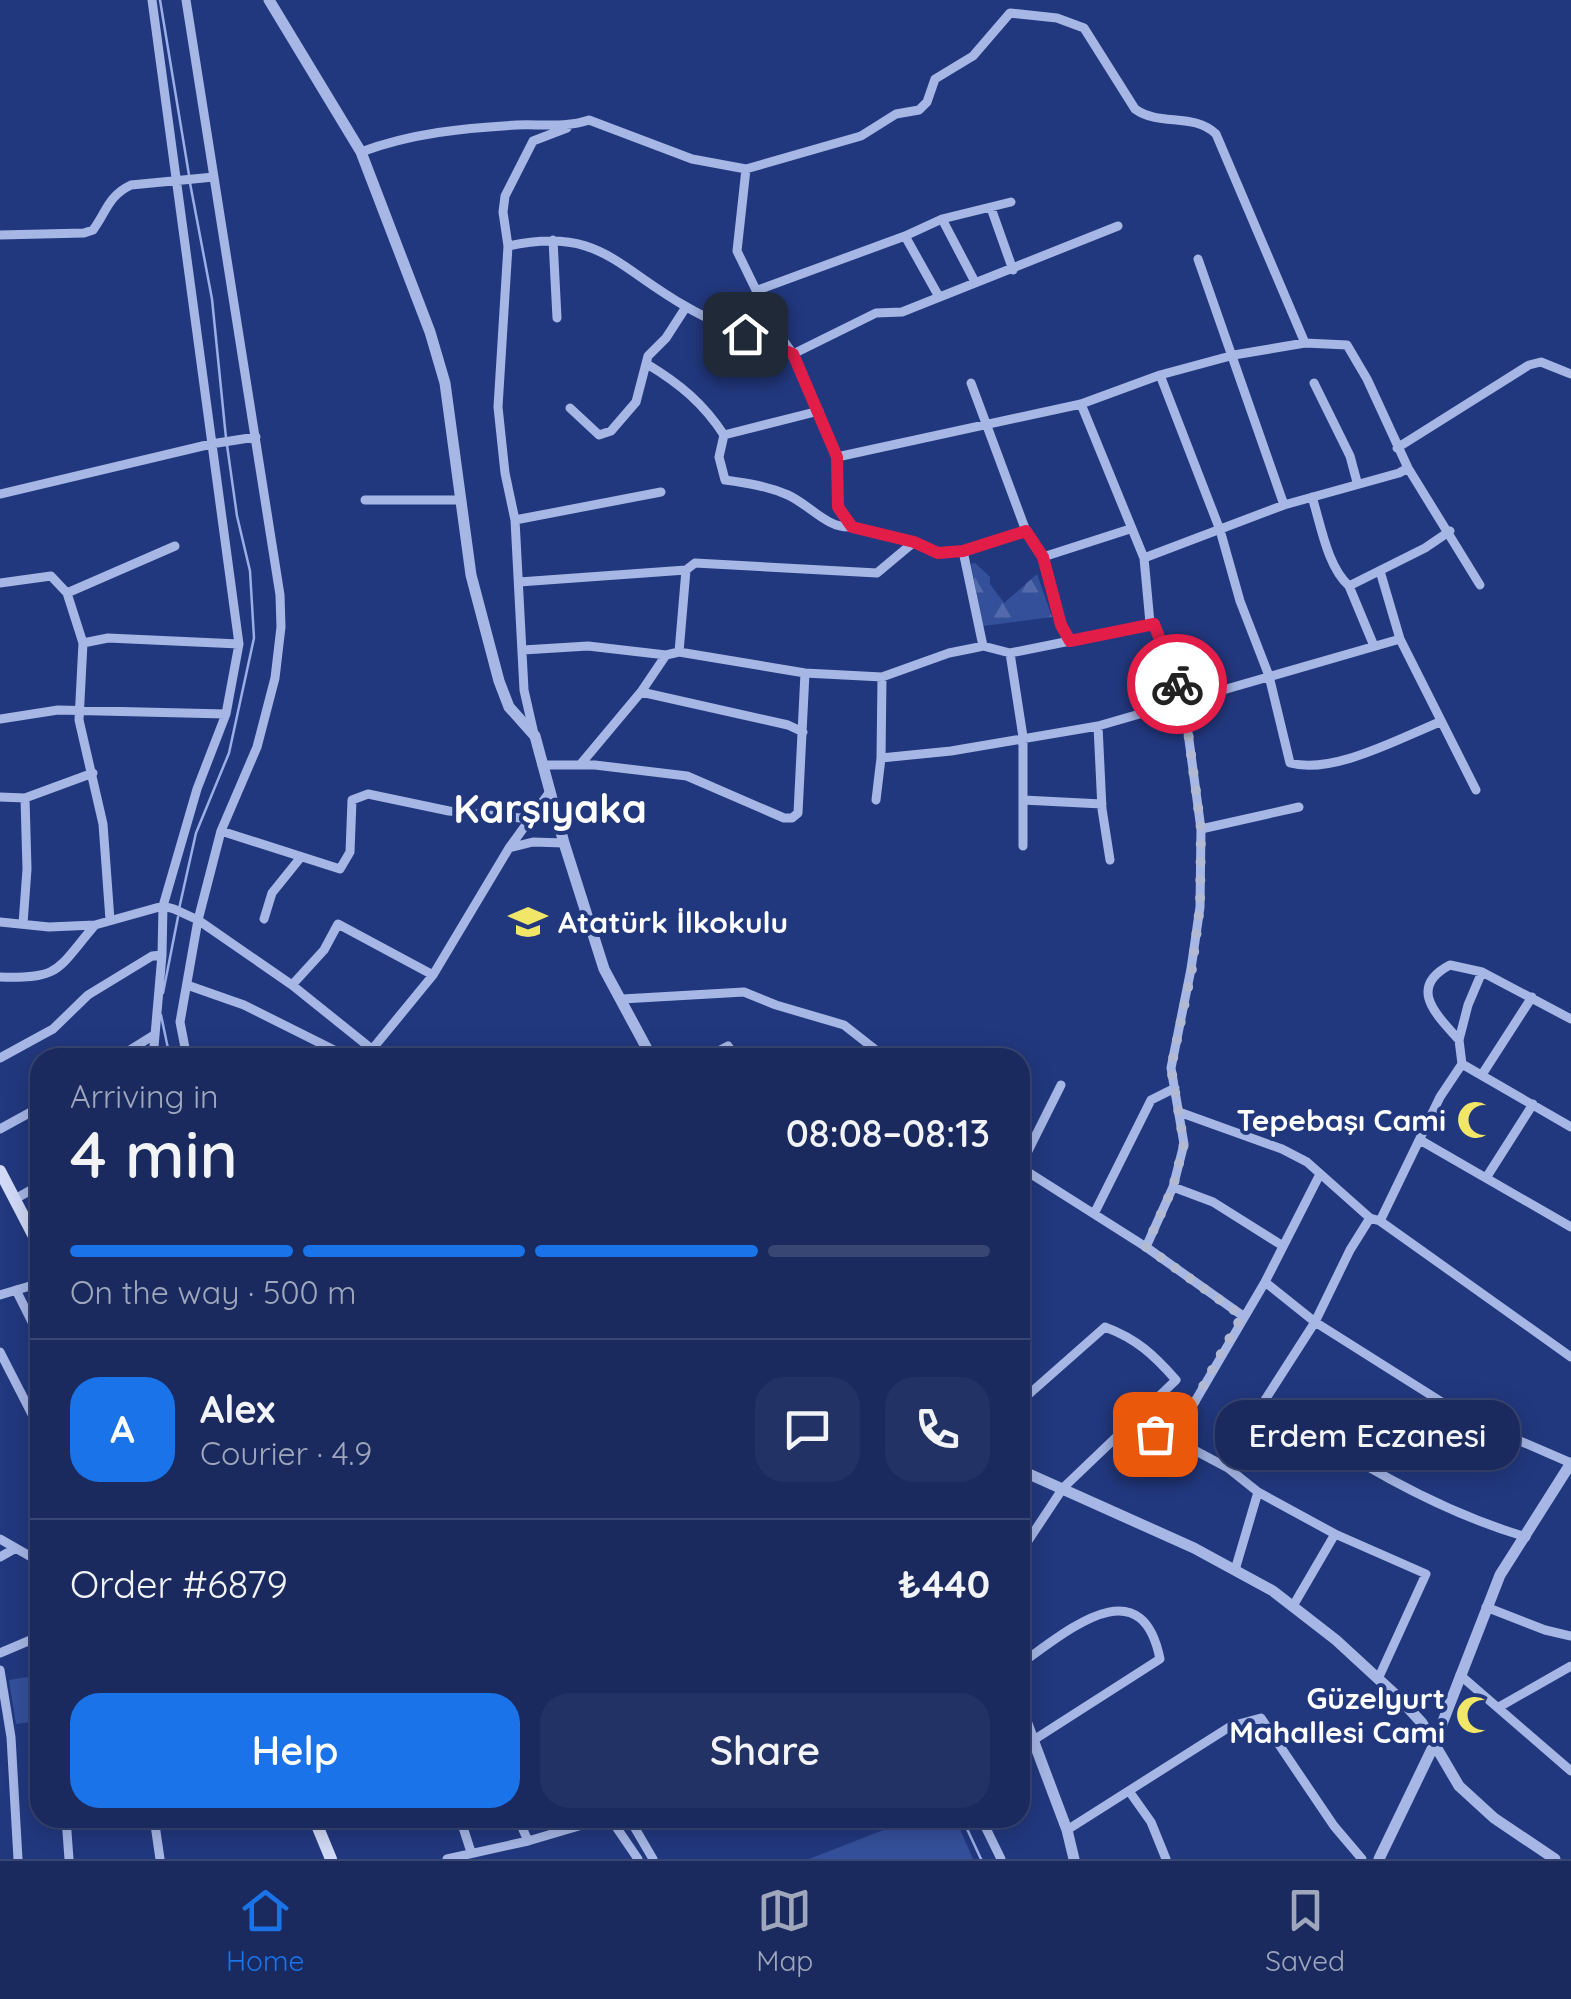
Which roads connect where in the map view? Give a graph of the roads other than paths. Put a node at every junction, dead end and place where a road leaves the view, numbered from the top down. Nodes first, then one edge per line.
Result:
1 (152, 0) edge
2 (186, 0) edge
3 (269, 0) edge
4 (575, 125) junction
5 (361, 152) junction
6 (746, 168) junction
7 (210, 178) junction
8 (179, 181) junction
9 (1011, 202) dead end
10 (990, 208) junction
11 (942, 219) junction
12 (1118, 226) dead end
13 (0, 235) edge
14 (905, 236) junction
15 (553, 240) junction
16 (508, 246) junction
17 (1198, 259) dead end
18 (1013, 270) junction
19 (975, 282) junction
20 (758, 290) junction
21 (938, 295) junction
22 (686, 307) junction
23 (557, 318) dead end
24 (1305, 343) junction
25 (793, 354) junction
26 (1234, 356) junction
27 (647, 364) junction
28 (1571, 374) edge
29 (1160, 375) junction
30 (971, 382) dead end
31 (1314, 383) dead end
32 (1081, 404) junction
33 (570, 408) dead end
34 (820, 412) junction
35 (988, 425) junction
36 (724, 435) junction
37 (251, 438) junction
38 (216, 443) junction
39 (1397, 448) junction
40 (837, 457) junction
41 (1408, 468) junction
42 (1357, 482) junction
43 (661, 492) dead end
44 (0, 494) edge
45 (1312, 498) junction
46 (366, 500) dead end
47 (459, 500) junction
48 (1284, 505) junction
49 (515, 520) junction
50 (852, 527) junction
51 (1130, 529) junction
52 (1220, 530) junction
53 (1026, 531) junction
54 (1450, 532) junction
55 (914, 542) junction
56 (175, 546) dead end
57 (963, 551) junction
58 (1043, 557) junction
59 (1144, 558) junction
60 (686, 570) junction
61 (1380, 572) junction
62 (520, 582) junction
63 (0, 583) edge
64 (1480, 585) dead end
65 (1349, 586) junction
66 (67, 593) junction
67 (1150, 623) junction
68 (1400, 639) junction
69 (1070, 641) junction
70 (83, 642) junction
71 (240, 644) junction
72 (983, 646) junction
73 (1374, 646) junction
74 (522, 650) junction
75 (678, 652) junction
76 (1010, 653) junction
77 (666, 655) junction
78 (805, 673) junction
79 (1269, 676) junction
80 (882, 677) junction
81 (641, 692) junction
82 (1184, 702) junction
83 (78, 710) junction
84 (226, 714) junction
85 (0, 719) edge
86 (1440, 722) junction
87 (1098, 726) junction
88 (803, 732) junction
89 (535, 736) junction
90 (1023, 737) junction
91 (881, 758) junction
92 (542, 765) junction
93 (580, 766) junction
94 (93, 773) junction
95 (1476, 790) dead end
96 (549, 792) junction
97 (0, 798) edge
98 (24, 798) junction
99 (876, 800) dead end
100 (1023, 800) junction
101 (1102, 804) junction
102 (1298, 807) dead end
103 (531, 819) junction
104 (1201, 829) junction
105 (221, 831) junction
106 (564, 843) junction
107 (1024, 846) dead end
108 (509, 848) junction
109 (301, 856) junction
110 (1110, 860) dead end
111 (162, 906) junction
112 (195, 919) junction
113 (264, 919) dead end
114 (110, 920) junction
115 (0, 922) edge
116 (23, 924) junction
117 (95, 924) junction
118 (162, 956) junction
119 (1482, 972) junction
120 (0, 976) edge
121 (432, 976) junction
122 (292, 984) junction
123 (187, 985) junction
124 (1532, 996) junction
125 (622, 999) junction
126 (1571, 1019) edge
127 (154, 1035) junction
128 (1459, 1040) junction
129 (134, 1048) edge
130 (154, 1048) edge
131 (185, 1048) edge
132 (330, 1048) edge
133 (362, 1048) edge
134 (374, 1048) edge
135 (647, 1048) edge
136 (873, 1048) edge
137 (0, 1058) edge
138 (1462, 1064) junction
139 (1483, 1073) junction
140 (1061, 1086) dead end
141 (1175, 1088) junction
142 (1533, 1104) junction
143 (30, 1112) edge
144 (1179, 1112) junction
145 (1571, 1127) edge
146 (0, 1129) edge
147 (1420, 1140) junction
148 (1030, 1147) edge
149 (0, 1171) edge
150 (1030, 1173) edge
151 (1319, 1176) junction
152 (1486, 1178) junction
153 (1173, 1187) junction
154 (30, 1191) edge
155 (15, 1199) junction
156 (1094, 1214) junction
157 (1375, 1220) junction
158 (1571, 1227) edge
159 (30, 1228) edge
160 (1283, 1246) junction
161 (1146, 1247) junction
162 (1266, 1282) junction
163 (30, 1286) edge
164 (16, 1290) junction
165 (0, 1295) edge
166 (1242, 1316) junction
167 (30, 1318) edge
168 (1316, 1322) junction
169 (0, 1352) edge
170 (1571, 1356) edge
171 (1030, 1393) edge
172 (1265, 1400) junction
173 (30, 1410) edge
174 (1127, 1425) junction
175 (1164, 1434) junction
176 (1571, 1462) edge
177 (1228, 1468) junction
178 (1030, 1474) edge
179 (1063, 1488) junction
180 (1258, 1492) junction
181 (1334, 1534) junction
182 (1526, 1537) junction
183 (0, 1538) edge
184 (1030, 1538) edge
185 (16, 1548) junction
186 (30, 1556) edge
187 (0, 1557) edge
188 (1235, 1570) junction
189 (1293, 1606) junction
190 (1486, 1607) junction
191 (1571, 1636) edge
192 (30, 1640) edge
193 (0, 1653) edge
194 (1030, 1657) edge
195 (1571, 1666) edge
196 (0, 1670) edge
197 (1460, 1675) junction
198 (1378, 1679) junction
199 (1499, 1707) junction
200 (1030, 1735) edge
201 (6, 1738) edge
202 (1032, 1741) junction
203 (1434, 1747) junction
204 (1571, 1772) edge
205 (1129, 1791) junction
206 (67, 1828) edge
207 (155, 1828) edge
208 (318, 1828) edge
209 (463, 1828) edge
210 (522, 1828) edge
211 (573, 1828) edge
212 (615, 1828) edge
213 (635, 1828) edge
214 (987, 1828) edge
215 (1067, 1830) junction
216 (528, 1841) junction
217 (471, 1852) junction
218 (18, 1859) edge
219 (70, 1859) edge
220 (160, 1859) edge
221 (331, 1859) edge
222 (447, 1859) edge
223 (638, 1859) edge
224 (653, 1859) edge
225 (1001, 1859) edge
226 (1074, 1859) edge
227 (1166, 1859) edge
228 (1362, 1859) edge
229 (1379, 1859) edge
230 (1555, 1859) edge

1 - 8 street
2 - 7 street
3 - 5 street
4 - 5 street
4 - 6 street
4 - 16 street
5 - 47 street
6 - 20 street
6 - 24 street
7 - 8 street
7 - 37 street
8 - 13 street
8 - 38 street
9 - 10 street
10 - 11 street
10 - 18 street
11 - 14 street
11 - 19 street
12 - 18 street
14 - 20 street
14 - 21 street
15 - 16 street
15 - 22 street
15 - 23 street
16 - 49 street
17 - 26 street
18 - 19 street
19 - 21 street
20 - 25 street
21 - 25 street
22 - 25 street
22 - 27 street
24 - 26 street
24 - 39 street
25 - 34 street
26 - 29 street
26 - 48 street
27 - 33 street
27 - 36 street
28 - 39 street
29 - 32 street
29 - 52 street
30 - 35 street
31 - 42 street
32 - 35 street
32 - 51 street
34 - 36 street
34 - 40 street
35 - 40 street
35 - 53 street
36 - 50 street
37 - 38 street
37 - 105 street
38 - 44 street
38 - 71 street
39 - 41 street
40 - 50 street
41 - 42 street
41 - 54 street
42 - 45 street
43 - 49 street
45 - 48 street
45 - 65 street
46 - 47 street
47 - 89 street
48 - 52 street
49 - 62 street
50 - 55 street
51 - 58 street
51 - 59 street
52 - 59 street
52 - 79 street
53 - 57 street
53 - 58 street
54 - 61 street
54 - 64 street
55 - 57 street
55 - 60 street
56 - 66 street
57 - 72 street
58 - 69 street
59 - 67 street
60 - 62 street
60 - 75 street
61 - 65 street
61 - 68 street
62 - 74 street
63 - 66 street
65 - 73 street
66 - 70 street
67 - 69 street
67 - 82 street
68 - 73 street
68 - 86 street
69 - 76 street
70 - 71 street
70 - 83 street
71 - 84 street
72 - 76 street
72 - 80 street
73 - 79 street
74 - 77 street
74 - 89 street
75 - 77 street
75 - 78 street
76 - 90 street
77 - 81 street
78 - 80 street
78 - 88 street
79 - 82 street
79 - 86 street
80 - 91 street
81 - 88 street
81 - 93 street
82 - 87 street
82 - 104 street
83 - 84 street
83 - 85 street
83 - 94 street
84 - 111 street
86 - 95 street
87 - 90 street
87 - 101 street
88 - 93 street
89 - 92 street
90 - 91 street
90 - 100 street
91 - 99 street
92 - 93 street
92 - 96 street
94 - 98 street
94 - 114 street
96 - 103 street
96 - 106 street
97 - 98 street
98 - 116 street
100 - 101 street
100 - 107 street
101 - 110 street
102 - 104 street
103 - 108 street
103 - 109 street
104 - 141 street
105 - 109 street
105 - 112 street
106 - 108 street
106 - 125 street
108 - 121 street
109 - 113 street
111 - 112 street
111 - 114 street
111 - 118 street
112 - 122 street
112 - 123 street
114 - 117 street
115 - 116 street
116 - 117 street
117 - 120 street
118 - 127 street
118 - 137 street
119 - 124 street
119 - 128 street
119 - 128 street
121 - 122 street
121 - 134 street
122 - 133 street
123 - 131 street
123 - 132 street
124 - 126 street
124 - 139 street
125 - 135 street
125 - 136 street
127 - 129 street
127 - 130 street
128 - 138 street
138 - 139 street
138 - 147 street
139 - 142 street
140 - 148 street
141 - 144 street
141 - 156 street
142 - 145 street
142 - 152 street
143 - 146 street
144 - 151 street
144 - 153 street
147 - 152 street
147 - 157 street
149 - 155 main road
150 - 156 street
151 - 157 street
151 - 160 street
152 - 158 street
153 - 160 street
153 - 161 street
154 - 155 street
155 - 159 main road
156 - 161 street
157 - 168 street
157 - 170 street
160 - 162 street
161 - 166 street
162 - 166 street
162 - 168 street
163 - 164 street
164 - 165 street
164 - 167 street
166 - 175 street
168 - 172 street
168 - 176 street
169 - 173 street
171 - 174 street
172 - 177 street
172 - 182 street
174 - 175 street
174 - 179 street
175 - 177 street
176 - 182 street
177 - 180 street
178 - 179 street
179 - 184 street
179 - 188 street
180 - 181 street
180 - 188 street
181 - 189 street
181 - 198 street
182 - 190 street
183 - 185 street
185 - 186 street
185 - 187 street
188 - 189 street
189 - 198 street
190 - 191 street
190 - 197 street
192 - 193 street
194 - 202 street
195 - 199 street
196 - 201 street
197 - 199 street
197 - 203 street
198 - 203 street
199 - 204 street
200 - 202 street
201 - 218 street
202 - 215 street
203 - 229 street
203 - 230 street
205 - 215 street
205 - 227 street
205 - 228 street
206 - 219 street
207 - 220 street
208 - 221 main road
209 - 217 street
210 - 216 street
211 - 216 street
212 - 223 street
213 - 224 street
214 - 225 street
215 - 226 street
216 - 217 street
217 - 222 street

